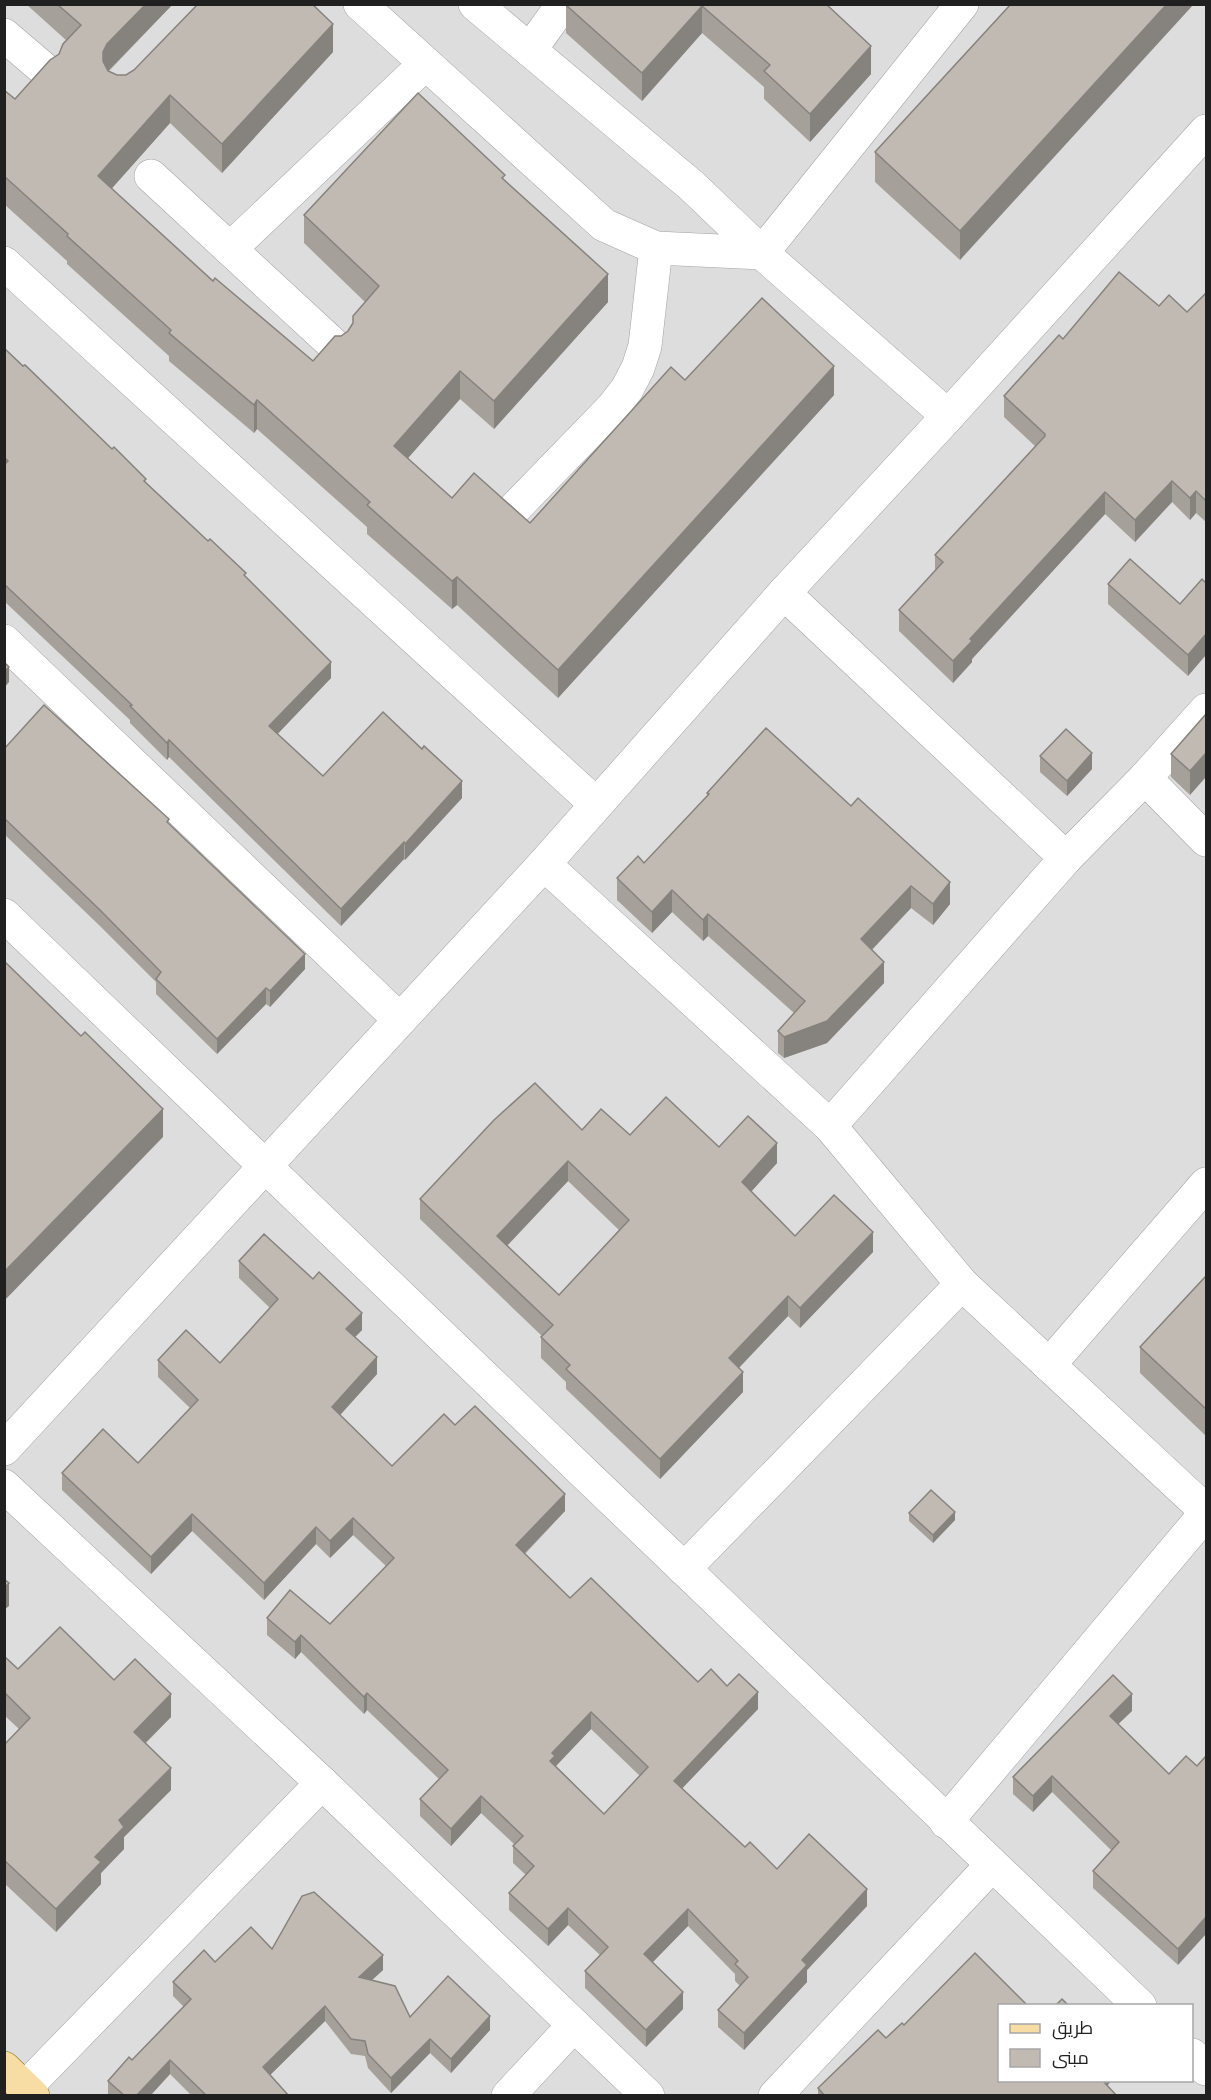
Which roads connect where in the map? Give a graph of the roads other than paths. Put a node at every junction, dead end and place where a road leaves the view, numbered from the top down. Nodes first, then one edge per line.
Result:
1 (360, 4) edge
2 (475, 4) edge
3 (563, 4) edge
4 (950, 8) edge
5 (4, 35) edge
6 (530, 50) junction
7 (425, 64) junction
8 (45, 70) edge
9 (1206, 131) edge
10 (151, 176) dead end
11 (656, 248) junction
12 (230, 249) junction
13 (762, 253) junction
14 (4, 263) edge
15 (336, 346) edge
16 (948, 416) junction
17 (516, 507) edge
18 (784, 593) junction
19 (4, 641) edge
20 (1206, 710) edge
21 (1145, 778) junction
22 (596, 804) junction
23 (1206, 840) edge
24 (1066, 858) junction
25 (543, 864) junction
26 (4, 915) edge
27 (399, 1019) junction
28 (830, 1126) junction
29 (267, 1165) junction
30 (1206, 1184) edge
31 (962, 1284) junction
32 (1049, 1365) junction
33 (4, 1449) edge
34 (4, 1486) edge
35 (1206, 1512) edge
36 (684, 1569) junction
37 (322, 1783) junction
38 (946, 1822) junction
39 (992, 1866) junction
40 (1138, 2004) edge
41 (574, 2025) junction
42 (1193, 2057) edge
43 (1206, 2069) edge
44 (21, 2084) edge
45 (508, 2096) edge
46 (648, 2096) edge
47 (775, 2096) edge

1 - 7 street
2 - 6 street
3 - 6 street
4 - 13 street
5 - 8 street
6 - 13 street
7 - 11 street
7 - 12 street
9 - 16 street
10 - 12 street
11 - 13 street
11 - 17 street
12 - 15 street
13 - 16 street
14 - 22 street
16 - 18 street
18 - 22 street
18 - 24 street
19 - 27 street
20 - 21 street
21 - 23 street
21 - 24 street
22 - 25 street
24 - 28 street
25 - 27 street
25 - 28 street
26 - 29 street
27 - 29 street
28 - 31 street
29 - 33 street
29 - 36 street
30 - 32 street
31 - 32 street
31 - 36 street
32 - 35 street
34 - 37 street
35 - 38 street
36 - 38 street
37 - 41 street
37 - 44 street
38 - 39 street
39 - 40 street
39 - 47 street
41 - 45 street
41 - 46 street
42 - 43 street

